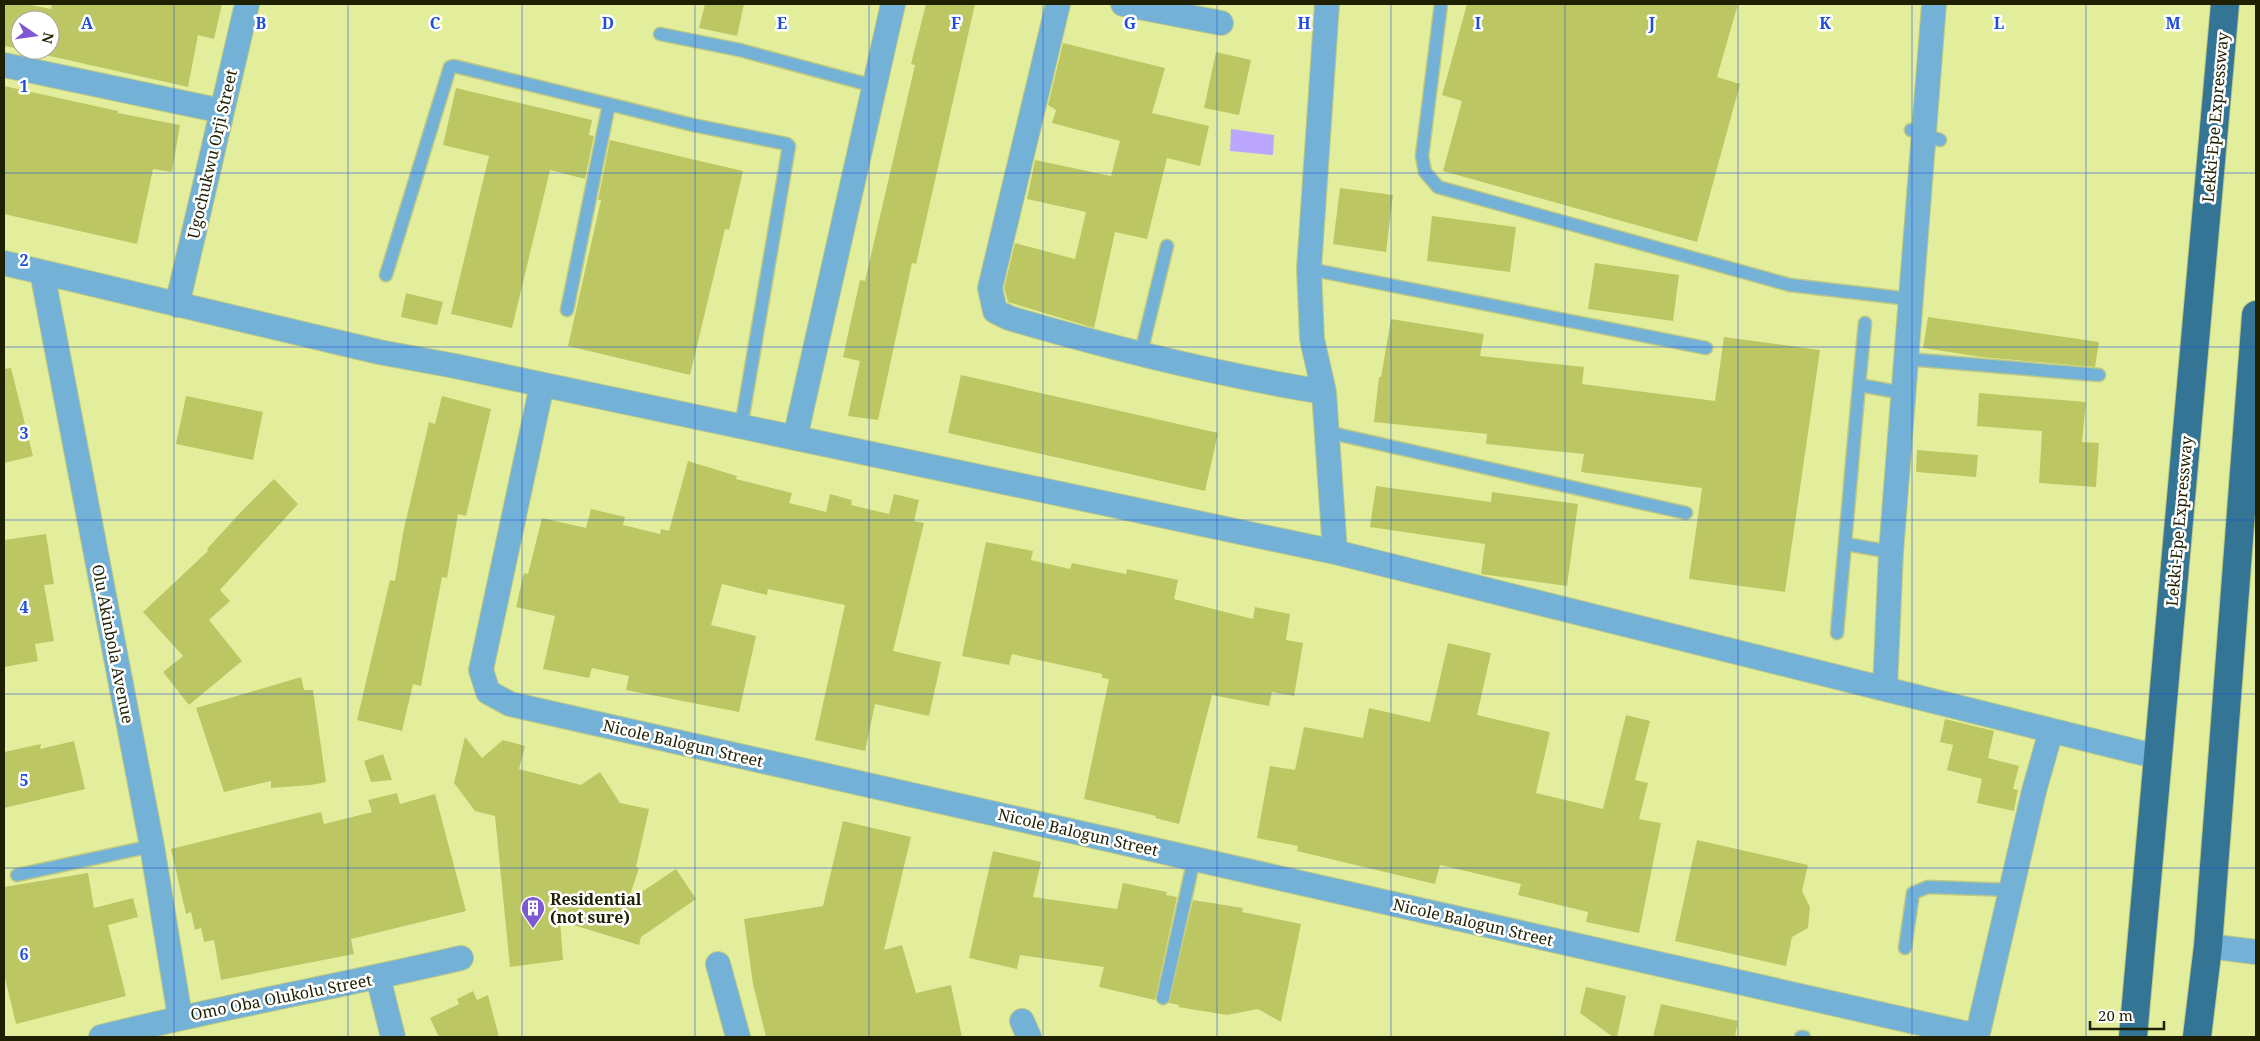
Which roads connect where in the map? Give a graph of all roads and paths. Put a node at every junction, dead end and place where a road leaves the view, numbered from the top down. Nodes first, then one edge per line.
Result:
1 (247, 4) edge
2 (893, 4) edge
3 (1058, 4) edge
4 (1123, 4) edge
5 (1327, 4) edge
6 (1441, 4) edge
7 (1934, 4) edge
8 (2225, 4) edge
9 (1221, 23) dead end
10 (660, 34) dead end
11 (4, 64) edge
12 (874, 86) junction
13 (609, 104) junction
14 (222, 111) junction
15 (1167, 246) dead end
16 (4, 262) edge
17 (1309, 269) junction
18 (42, 272) junction
19 (386, 275) dead end
20 (1910, 299) junction
21 (177, 305) junction
22 (566, 310) dead end
23 (2256, 315) edge
24 (1865, 323) dead end
25 (1706, 348) dead end
26 (1141, 353) junction
27 (1907, 359) junction
28 (2100, 375) dead end
29 (1859, 384) junction
30 (542, 385) junction
31 (1324, 392) junction
32 (1903, 393) junction
33 (741, 427) junction
34 (1327, 432) junction
35 (795, 438) junction
36 (1686, 513) dead end
37 (1846, 544) junction
38 (1335, 552) junction
39 (1891, 552) junction
40 (1837, 633) dead end
41 (1885, 688) junction
42 (2051, 730) junction
43 (2158, 757) junction
44 (152, 846) junction
45 (1194, 858) junction
46 (17, 875) dead end
47 (2011, 890) junction
48 (2208, 946) junction
49 (1905, 948) dead end
50 (2256, 952) edge
51 (461, 958) dead end
52 (718, 964) dead end
53 (378, 978) junction
54 (2138, 984) junction
55 (1163, 998) dead end
56 (180, 1017) junction
57 (101, 1037) edge
58 (393, 1037) edge
59 (738, 1037) edge
60 (1977, 1037) edge
61 (2133, 1037) edge
62 (2148, 1037) edge
63 (2197, 1037) edge

1 - 14 street, Ugochukwu Orji Street
2 - 12 street
3 - 26 street
4 - 9 street
5 - 17 street
6 - 20 lane
7 - 20 street
8 - 43 highway, Lekki-Epe Expressway
10 - 12 lane
11 - 14 street
12 - 35 street
13 - 19 lane
13 - 22 lane
13 - 33 lane
14 - 21 street, Ugochukwu Orji Street
15 - 26 lane
16 - 18 street
17 - 25 lane
17 - 31 street
18 - 21 street
18 - 44 street, Olu Akinbola Avenue
20 - 27 street
21 - 30 street
23 - 48 highway
24 - 29 lane
26 - 31 street
27 - 28 lane
27 - 32 street
29 - 32 lane
29 - 37 lane
30 - 33 street
30 - 45 street, Nicole Balogun Street
31 - 34 street
32 - 39 street
33 - 35 street
34 - 36 lane
34 - 38 street
35 - 38 street
37 - 39 lane
37 - 40 lane
38 - 41 street
39 - 41 street
41 - 42 street
42 - 43 street
42 - 47 street
43 - 54 highway, Lekki-Epe Expressway
44 - 46 lane
44 - 56 street, Olu Akinbola Avenue
45 - 55 lane
45 - 60 street, Nicole Balogun Street
47 - 49 lane
47 - 60 street
48 - 50 street
48 - 63 highway
51 - 53 street, Omo Oba Olukolu Street
52 - 59 street
53 - 56 street, Omo Oba Olukolu Street
53 - 58 street
54 - 61 highway, Lekki-Epe Expressway
54 - 62 highway
56 - 57 street, Omo Oba Olukolu Street

